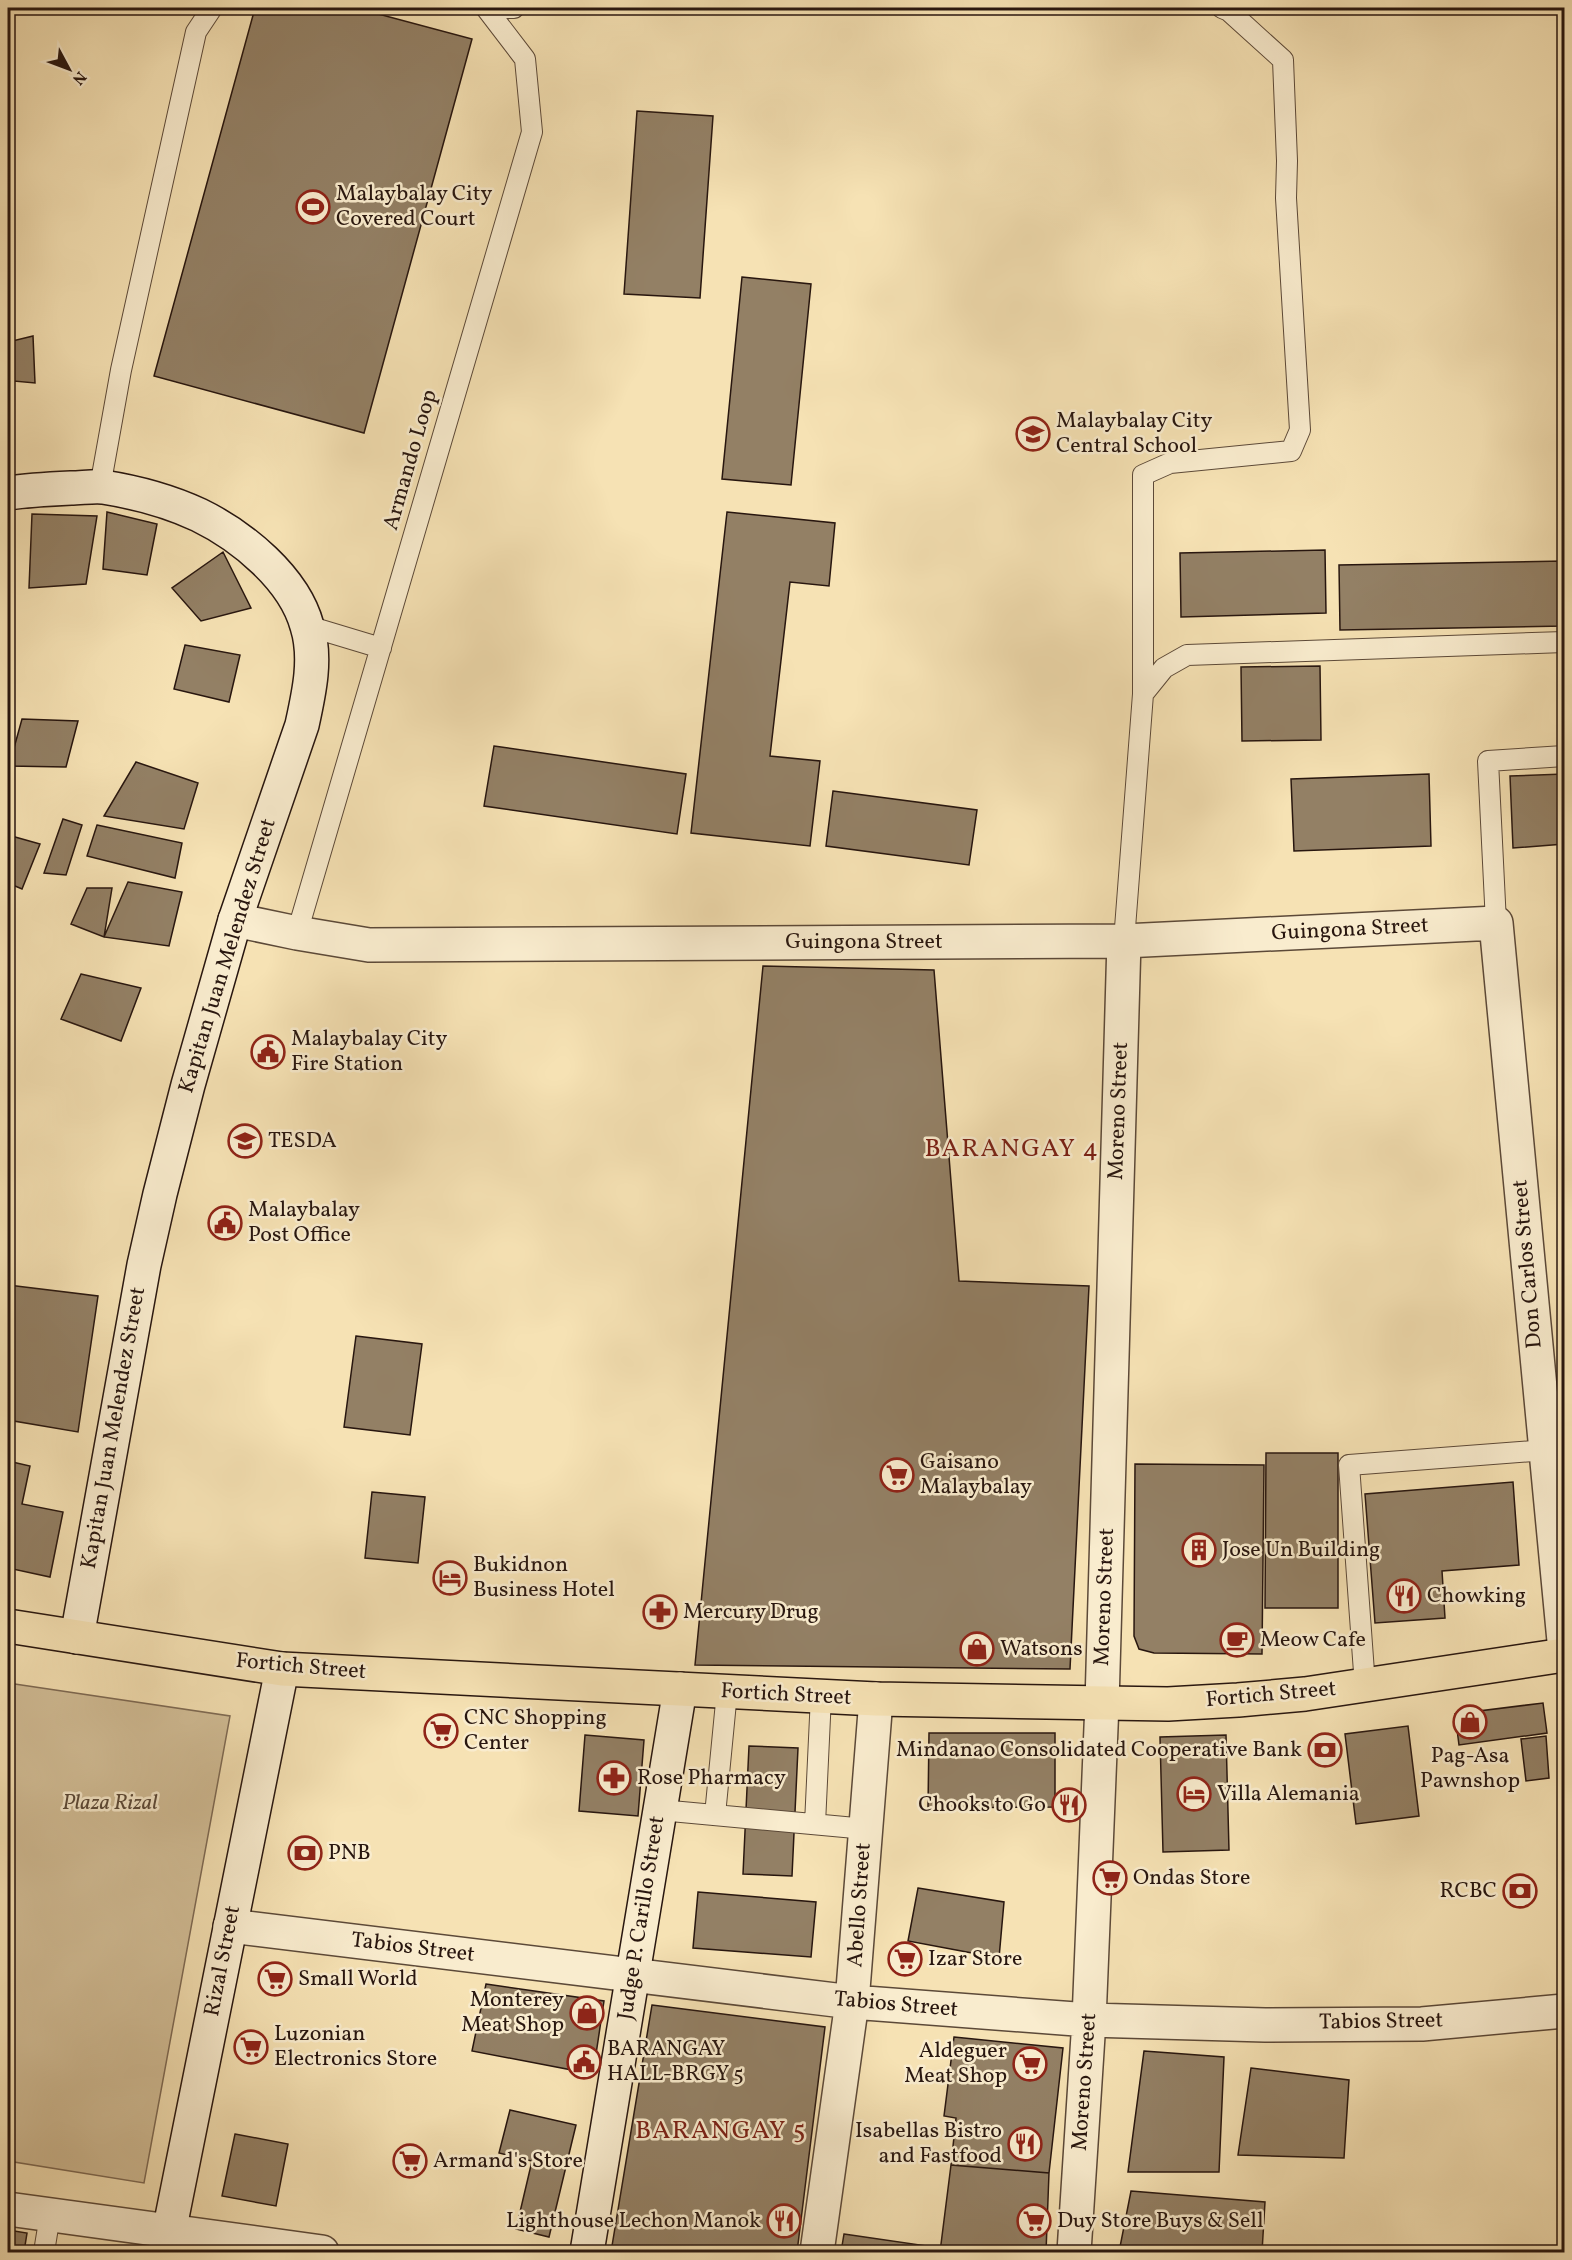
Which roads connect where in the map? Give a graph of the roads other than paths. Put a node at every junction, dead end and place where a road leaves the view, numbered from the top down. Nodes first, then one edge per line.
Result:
1 (212, 8) edge
2 (487, 8) edge
3 (514, 8) edge
4 (1222, 8) edge
5 (100, 487) junction
6 (8, 493) edge
7 (308, 626) junction
8 (1564, 642) edge
9 (381, 648) junction
10 (1143, 694) junction
11 (1564, 756) edge
12 (235, 920) junction
13 (1496, 923) junction
14 (297, 933) junction
15 (1124, 940) junction
16 (1546, 1450) junction
17 (8, 1626) edge
18 (77, 1637) junction
19 (1564, 1641) edge
20 (1564, 1655) edge
21 (282, 1669) junction
22 (1365, 1686) junction
23 (680, 1689) junction
24 (727, 1692) junction
25 (821, 1696) junction
26 (876, 1699) junction
27 (1102, 1703) junction
28 (660, 1810) junction
29 (715, 1815) junction
30 (815, 1824) junction
31 (866, 1829) junction
32 (230, 1926) junction
33 (632, 1975) junction
34 (852, 2002) junction
35 (1564, 2011) edge
36 (1089, 2020) junction
37 (8, 2210) edge
38 (50, 2215) junction
39 (167, 2241) edge
40 (44, 2253) edge
41 (322, 2253) edge
42 (587, 2253) edge
43 (817, 2253) edge
44 (1074, 2253) edge

1 - 5 lane
2 - 3 lane
2 - 9 lane, Armando Loop
4 - 10 lane
5 - 6 street, Kapitan Juan Melendez Street
5 - 7 street, Kapitan Juan Melendez Street
7 - 9 lane
7 - 12 street, Kapitan Juan Melendez Street
8 - 10 lane
9 - 14 lane, Armando Loop
10 - 15 lane
11 - 13 lane
12 - 14 street, Guingona Street
12 - 18 street, Kapitan Juan Melendez Street
13 - 15 street, Guingona Street
13 - 16 street, Don Carlos Street
14 - 15 street, Guingona Street
15 - 27 street, Moreno Street
16 - 19 street, Don Carlos Street
16 - 22 lane
17 - 18 highway, Fortich Street
18 - 21 highway, Fortich Street
20 - 22 highway, Fortich Street
21 - 23 highway, Fortich Street
21 - 32 street, Rizal Street
22 - 27 highway, Fortich Street
23 - 24 highway, Fortich Street
23 - 28 street, Judge P. Carillo Street
24 - 25 highway, Fortich Street
24 - 29 lane
25 - 26 highway, Fortich Street
25 - 30 lane
26 - 27 highway, Fortich Street
26 - 31 street, Abello Street
27 - 36 street, Moreno Street
28 - 29 lane
28 - 33 street, Judge P. Carillo Street
29 - 30 lane
30 - 31 lane
31 - 34 street, Abello Street
32 - 33 street, Tabios Street
32 - 39 street, Rizal Street
33 - 34 street, Tabios Street
33 - 42 street, Judge P. Carillo Street
34 - 36 street, Tabios Street
34 - 43 street, Abello Street
35 - 36 street, Tabios Street
36 - 44 street, Moreno Street
37 - 38 street
38 - 39 street
38 - 40 lane
39 - 41 street

